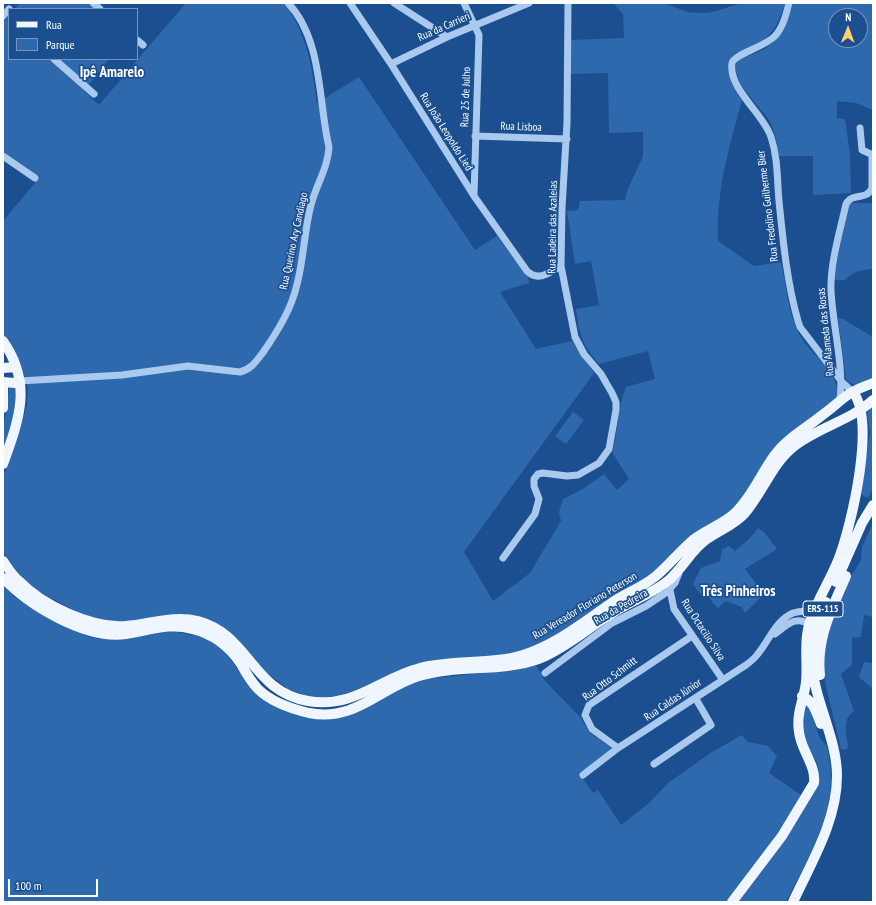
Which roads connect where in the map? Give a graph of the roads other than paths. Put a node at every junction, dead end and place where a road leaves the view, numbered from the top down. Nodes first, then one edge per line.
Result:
1 (288, 3) edge
2 (350, 3) edge
3 (394, 3) edge
4 (464, 3) edge
5 (529, 3) edge
6 (568, 3) edge
7 (789, 3) edge
8 (476, 26) junction
9 (447, 37) junction
10 (138, 41) edge
11 (143, 45) dead end
12 (55, 60) edge
13 (391, 64) junction
14 (94, 94) dead end
15 (860, 128) dead end
16 (475, 136) junction
17 (567, 139) junction
18 (3, 156) edge
19 (872, 156) edge
20 (35, 178) dead end
21 (474, 196) junction
22 (561, 266) junction
23 (3, 341) edge
24 (16, 366) junction
25 (3, 368) edge
26 (20, 381) junction
27 (3, 382) edge
28 (842, 382) junction
29 (873, 383) edge
30 (3, 387) edge
31 (853, 392) junction
32 (873, 400) edge
33 (840, 401) junction
34 (3, 408) edge
35 (863, 409) junction
36 (848, 417) junction
37 (865, 431) junction
38 (3, 464) edge
39 (873, 506) edge
40 (681, 552) junction
41 (503, 558) dead end
42 (3, 561) edge
43 (680, 569) junction
44 (3, 578) edge
45 (670, 590) junction
46 (646, 601) junction
47 (815, 610) junction
48 (788, 620) junction
49 (809, 624) junction
50 (692, 636) junction
51 (545, 673) dead end
52 (723, 680) junction
53 (802, 696) junction
54 (696, 699) junction
55 (833, 744) junction
56 (618, 748) junction
57 (654, 764) dead end
58 (583, 775) dead end
59 (732, 902) edge
60 (793, 902) edge

1 - 26 street, Rua Querino Ary Candiago
2 - 13 street, Rua João Leopoldo Lied
3 - 9 street
4 - 8 street, Rua 25 de Julho
5 - 8 street, Rua da Carrieri
6 - 17 street, Rua Ladeira das Azaleias
7 - 28 street, Rua Fredolino Guilherme Bier
8 - 9 street, Rua da Carrieri
8 - 16 street, Rua 25 de Julho
9 - 13 street, Rua da Carrieri
10 - 11 street
12 - 14 street
13 - 21 street, Rua João Leopoldo Lied
15 - 19 street
16 - 17 street, Rua Lisboa
16 - 21 street, Rua 25 de Julho
17 - 22 street, Rua Ladeira das Azaleias
18 - 20 street
19 - 28 street, Rua Alameda das Rosas
21 - 22 street, Rua João Leopoldo Lied
22 - 41 street, Rua Ladeira das Azaleias
23 - 24 main road
24 - 25 main road
24 - 26 main road
26 - 27 main road
26 - 38 main road
28 - 31 street, Rua Fredolino Guilherme Bier
28 - 33 street
29 - 31 main road, Rua Vereador Floriano Peterson
30 - 34 main road
31 - 33 main road, Rua Vereador Floriano Peterson
31 - 35 main road, Rua Fredolino Guilherme Bier
32 - 35 main road, Rua Vereador Floriano Peterson
33 - 36 main road
33 - 40 main road, Rua Vereador Floriano Peterson
35 - 36 main road, Rua Vereador Floriano Peterson
35 - 37 main road, Rua Fredolino Guilherme Bier
36 - 37 main road
36 - 43 main road, Rua Vereador Floriano Peterson
37 - 47 main road, Rua Fredolino Guilherme Bier
39 - 55 main road, ERS-115
40 - 42 main road, Rua Vereador Floriano Peterson
40 - 46 main road
43 - 45 street
43 - 46 main road, Rua Vereador Floriano Peterson
44 - 46 main road, Rua Vereador Floriano Peterson
45 - 46 street, Rua da Pedreira
45 - 50 street, Rua Octacilio Silva
46 - 51 street, Rua da Pedreira
47 - 48 street, Rua Caldas Júnior
47 - 49 main road, Rua Fredolino Guilherme Bier
48 - 49 street
48 - 52 street, Rua Caldas Júnior
49 - 53 main road, Rua Fredolino Guilherme Bier
50 - 52 street, Rua Octacilio Silva
50 - 56 street, Rua Otto Schmitt
52 - 54 street, Rua Caldas Júnior
53 - 55 main road
53 - 59 main road, Rua Fredolino Guilherme Bier
54 - 56 street, Rua Caldas Júnior
54 - 57 street
55 - 60 main road, ERS-115
56 - 58 street, Rua Caldas Júnior

